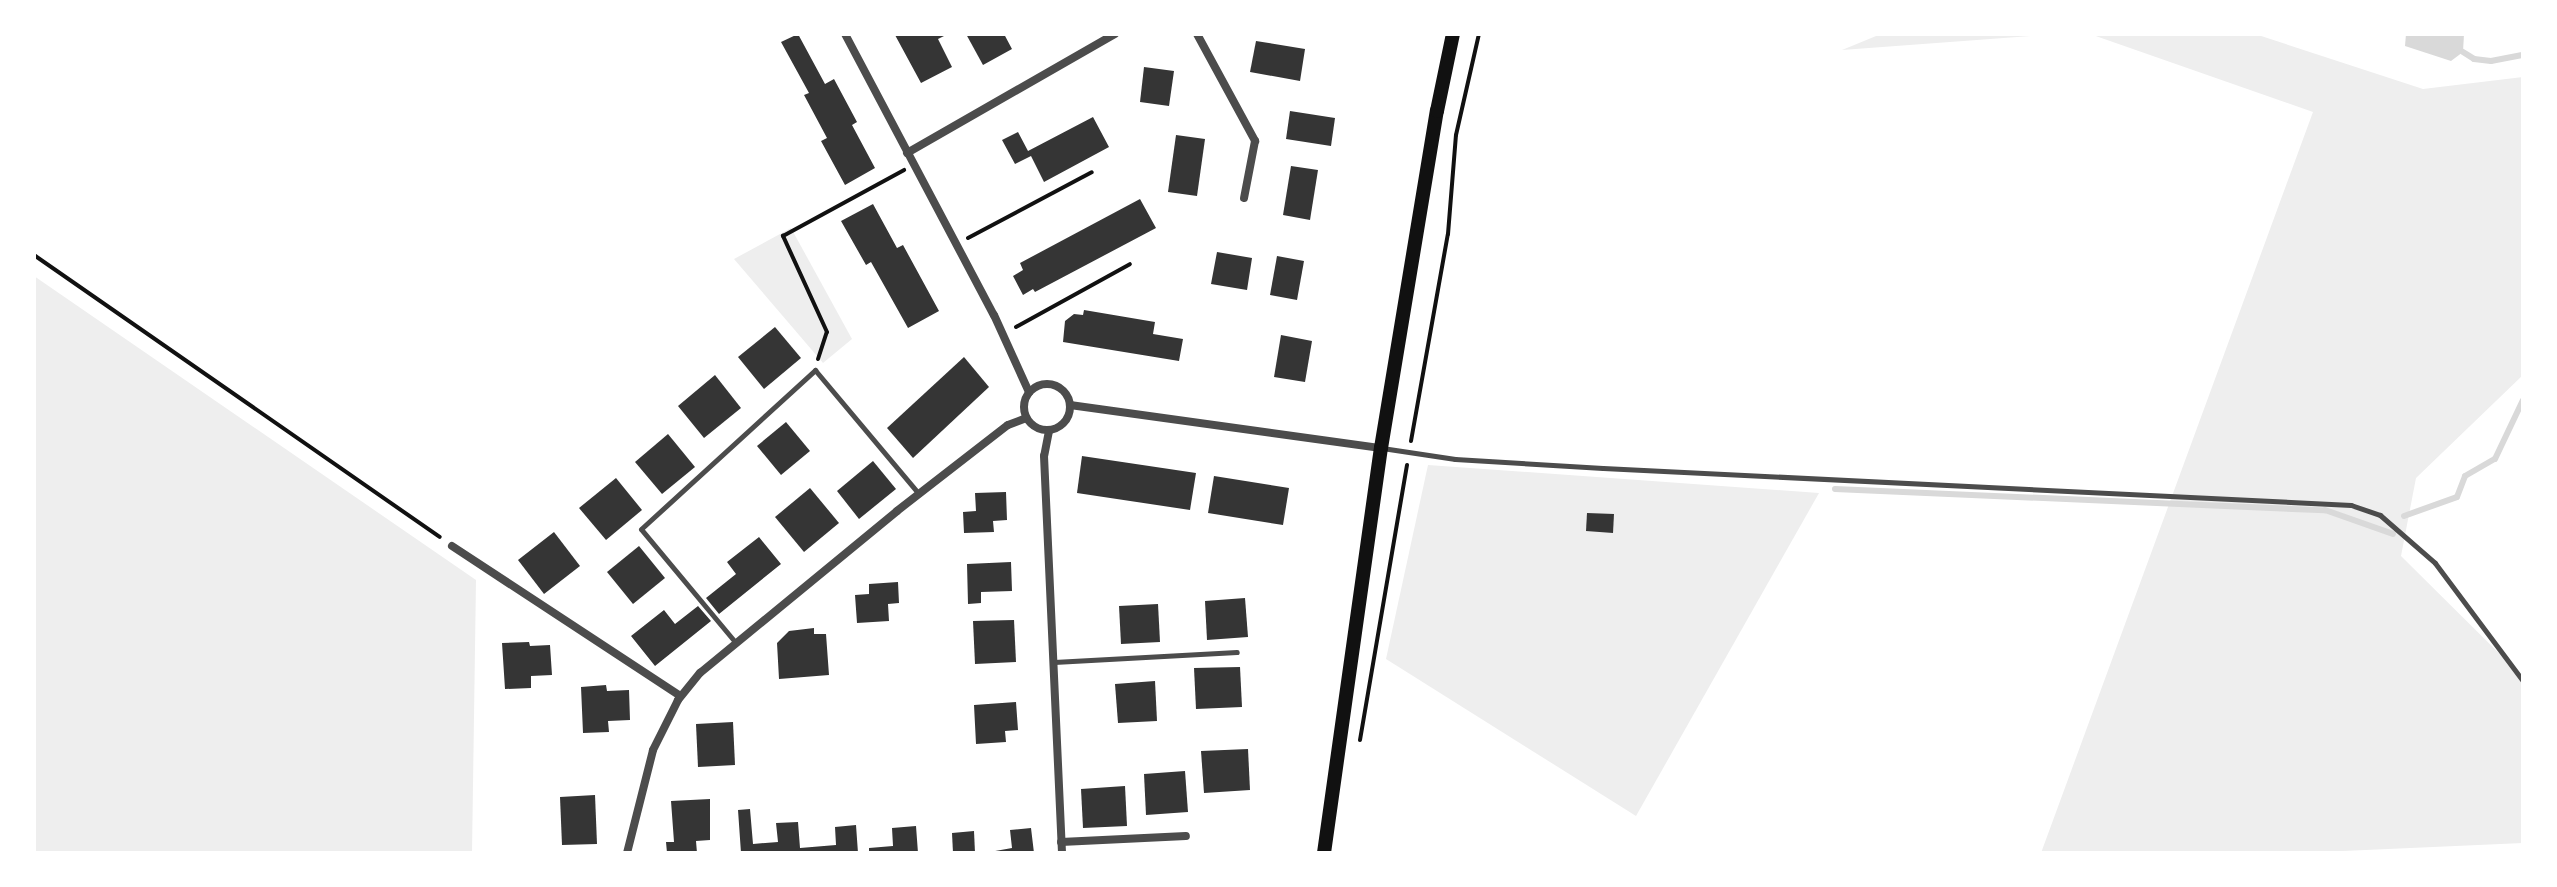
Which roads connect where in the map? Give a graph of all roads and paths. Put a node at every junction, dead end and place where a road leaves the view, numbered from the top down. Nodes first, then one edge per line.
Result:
1 (845, 34) edge
2 (1115, 34) edge
3 (1197, 34) edge
4 (1453, 34) edge
5 (907, 153) junction
6 (913, 165) junction
7 (1092, 172) dead end
8 (1244, 198) dead end
9 (956, 245) junction
10 (34, 255) edge
11 (1130, 264) dead end
12 (1003, 334) junction
13 (815, 370) junction
14 (1029, 392) junction
15 (1070, 405) junction
16 (1026, 418) junction
17 (1049, 431) junction
18 (1381, 448) junction
19 (919, 494) junction
20 (452, 546) joint
21 (736, 643) junction
22 (1237, 652) dead end
23 (1053, 662) junction
24 (2523, 681) edge
25 (680, 696) junction
26 (1186, 836) dead end
27 (1061, 842) junction
28 (627, 853) edge
29 (1062, 853) edge
30 (1324, 853) edge

1 - 5 street
2 - 5 street
3 - 8 street
4 - 18 main road
5 - 6 street
6 - 9 street
6 - 13 path
7 - 9 path
9 - 12 street
10 - 20 path
11 - 12 path
12 - 14 street
13 - 19 lane
13 - 21 lane
14 - 15 street
14 - 16 street
15 - 17 street
15 - 18 street
16 - 17 street
16 - 19 street
17 - 23 street
18 - 24 lane
18 - 30 main road
19 - 21 street
20 - 25 street
21 - 25 street
22 - 23 lane
23 - 27 street
25 - 28 street
26 - 27 street
27 - 29 street

